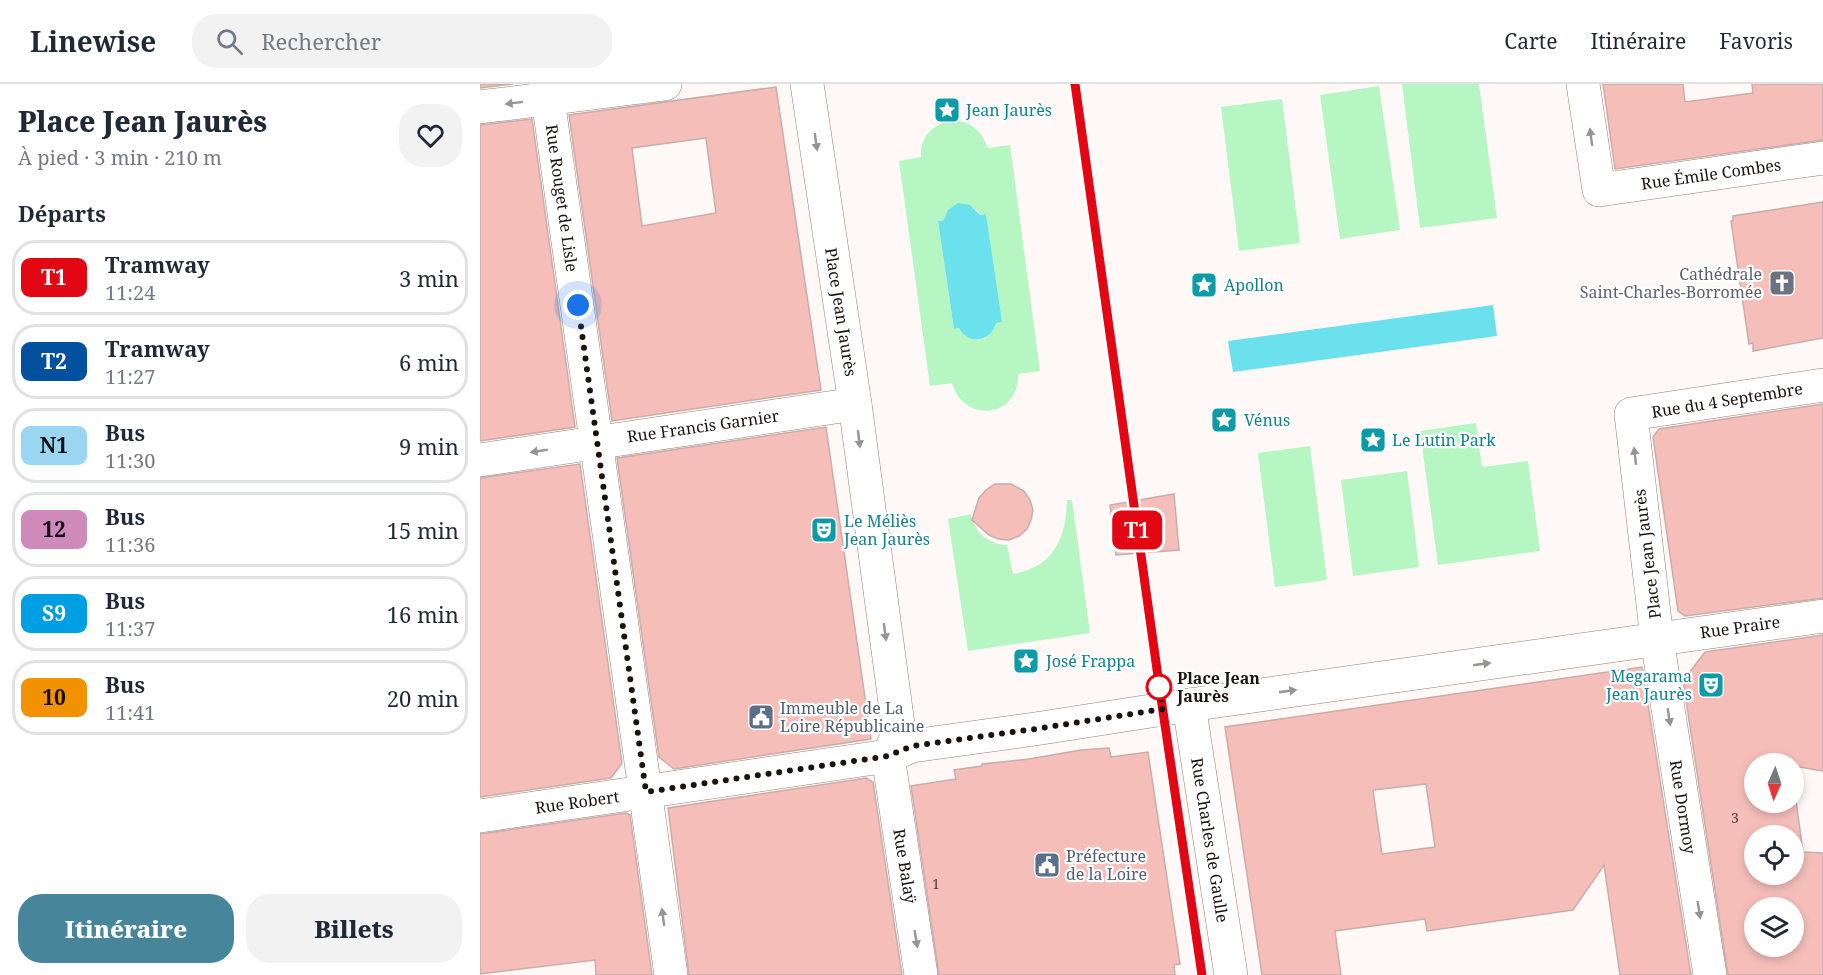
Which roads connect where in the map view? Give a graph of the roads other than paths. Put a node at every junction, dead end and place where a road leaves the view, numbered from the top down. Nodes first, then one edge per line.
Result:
1 (665, 84) edge
2 (807, 84) edge
3 (1583, 84) edge
4 (548, 99) junction
5 (480, 107) edge
6 (1823, 158) edge
7 (1823, 385) edge
8 (855, 404) junction
9 (1631, 414) joint
10 (597, 442) junction
11 (480, 460) edge
12 (1823, 616) edge
13 (1657, 639) junction
14 (1189, 705) junction
15 (888, 756) junction
16 (646, 792) junction
17 (480, 816) edge
18 (671, 975) edge
19 (921, 975) edge
20 (1231, 975) edge
21 (1710, 975) edge

1 - 4 street
2 -> 8 street, Place Jean Jaurès
6 -> 3 street, Rue Émile Combes
4 -> 5 street
4 - 10 street, Rue Rouget de Lisle
7 - 9 street, Rue du 4 Septembre
8 - 10 street, Rue Francis Garnier
8 -> 15 street, Place Jean Jaurès
13 -> 9 street, Place Jean Jaurès
10 -> 11 street, Rue Francis Garnier
10 - 16 street, Rue Rouget de Lisle
12 - 13 street, Rue Praire
14 -> 13 street, Place Jean Jaurès
13 -> 21 street, Rue Dormoy
14 - 15 street, Place Jean Jaurès
14 - 20 street, Rue Charles de Gaulle
15 - 16 street, Rue Robert
15 -> 19 street, Rue Balaÿ
16 - 17 street, Rue Robert
18 -> 16 street, Rue Rouget de Lisle

